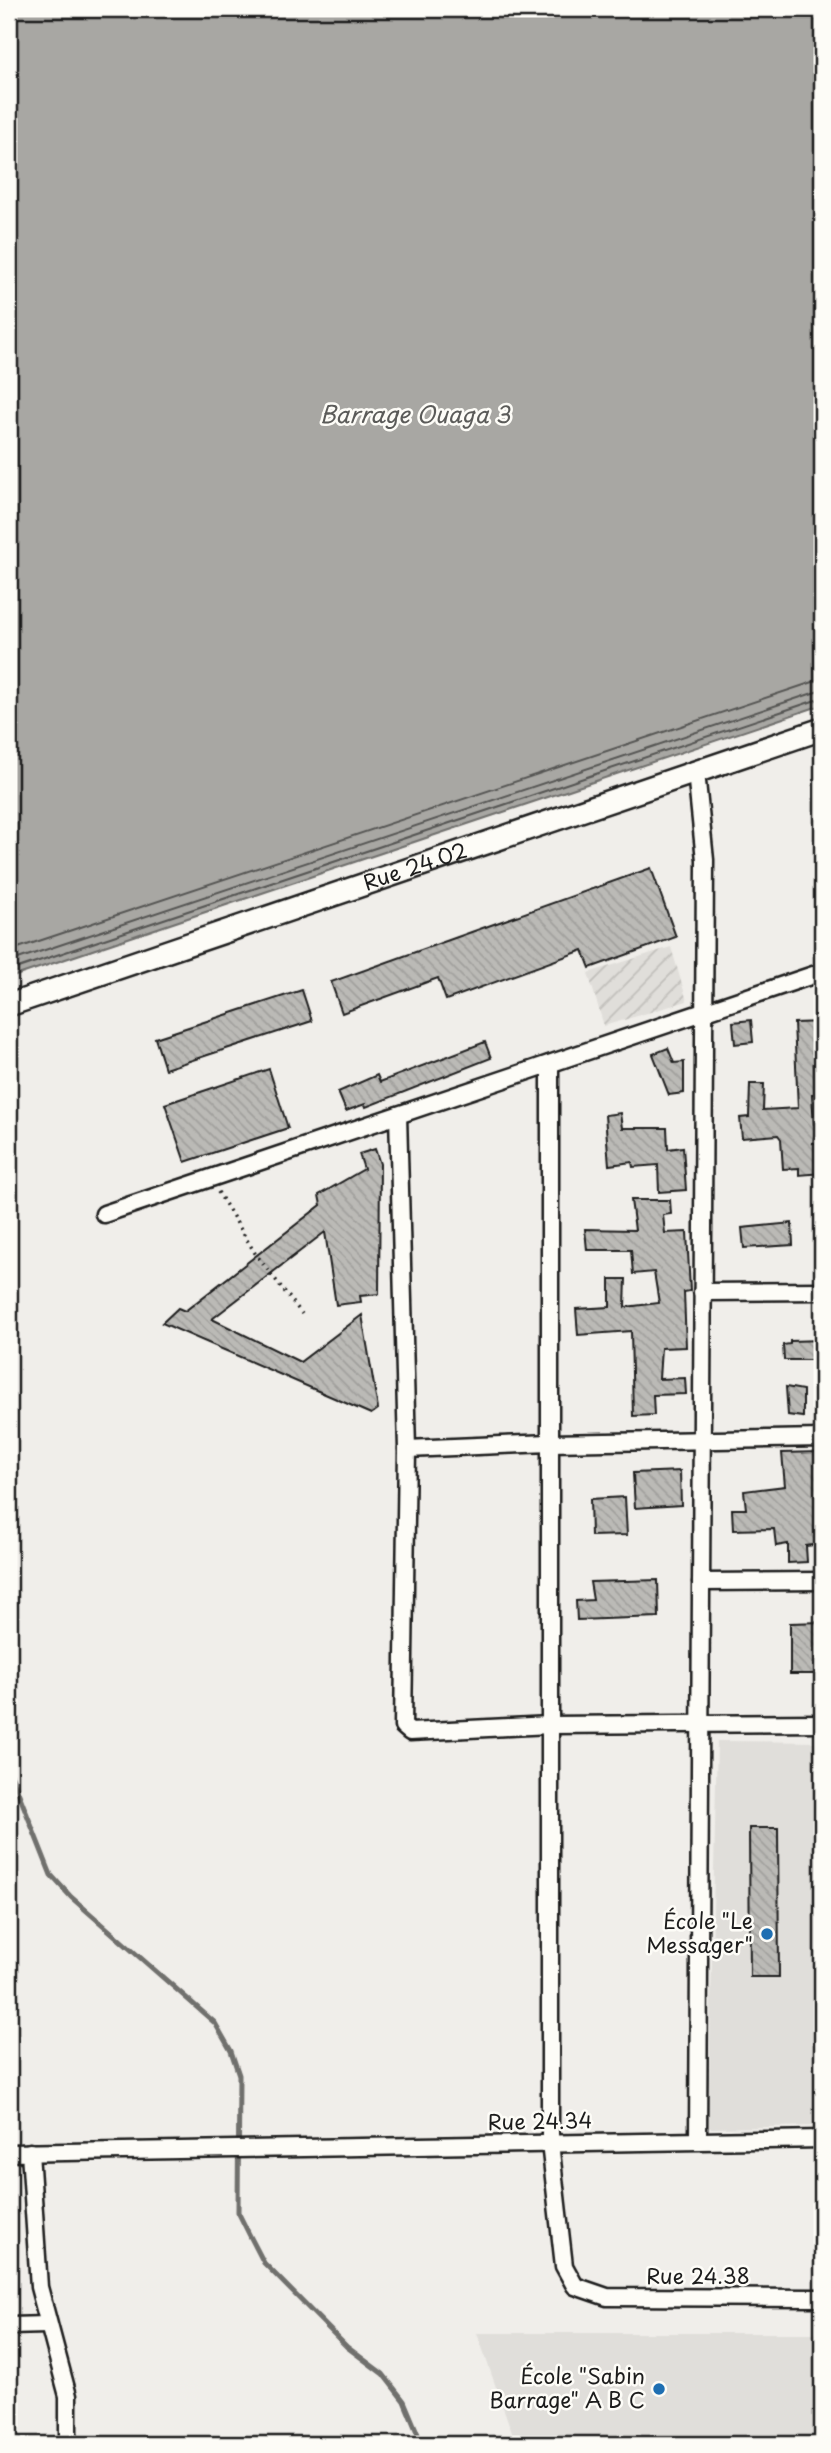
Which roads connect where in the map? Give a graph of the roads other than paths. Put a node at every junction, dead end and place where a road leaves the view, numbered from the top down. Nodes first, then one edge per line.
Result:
1 (822, 729) edge
2 (696, 772) junction
3 (822, 972) edge
4 (9, 1005) edge
5 (703, 1012) junction
6 (550, 1064) junction
7 (398, 1115) junction
8 (104, 1214) dead end
9 (822, 1291) edge
10 (702, 1292) junction
11 (822, 1438) edge
12 (702, 1440) junction
13 (550, 1443) junction
14 (407, 1449) junction
15 (822, 1581) edge
16 (701, 1582) junction
17 (822, 1723) edge
18 (700, 1724) junction
19 (550, 1725) junction
20 (698, 2140) junction
21 (822, 2140) edge
22 (550, 2143) junction
23 (30, 2152) junction
24 (9, 2153) edge
25 (822, 2298) edge
26 (47, 2325) junction
27 (9, 2326) edge
28 (68, 2444) edge

1 - 2 street, Rue 24.02
2 - 4 street, Rue 24.02
2 - 5 street
3 - 5 street
5 - 6 street
5 - 10 street
6 - 7 street
6 - 13 street
7 - 8 street
7 - 14 street
9 - 10 street
10 - 12 street
11 - 12 street
12 - 13 street
12 - 16 street
13 - 14 street
13 - 19 street
14 - 19 street
15 - 16 street
16 - 18 street
17 - 18 street
18 - 19 street
18 - 20 street
19 - 22 street
20 - 21 street, Rue 24.34
20 - 22 street, Rue 24.34
22 - 23 street, Rue 24.34
22 - 25 street, Rue 24.38
23 - 24 street
23 - 26 street
26 - 27 street
26 - 28 street

